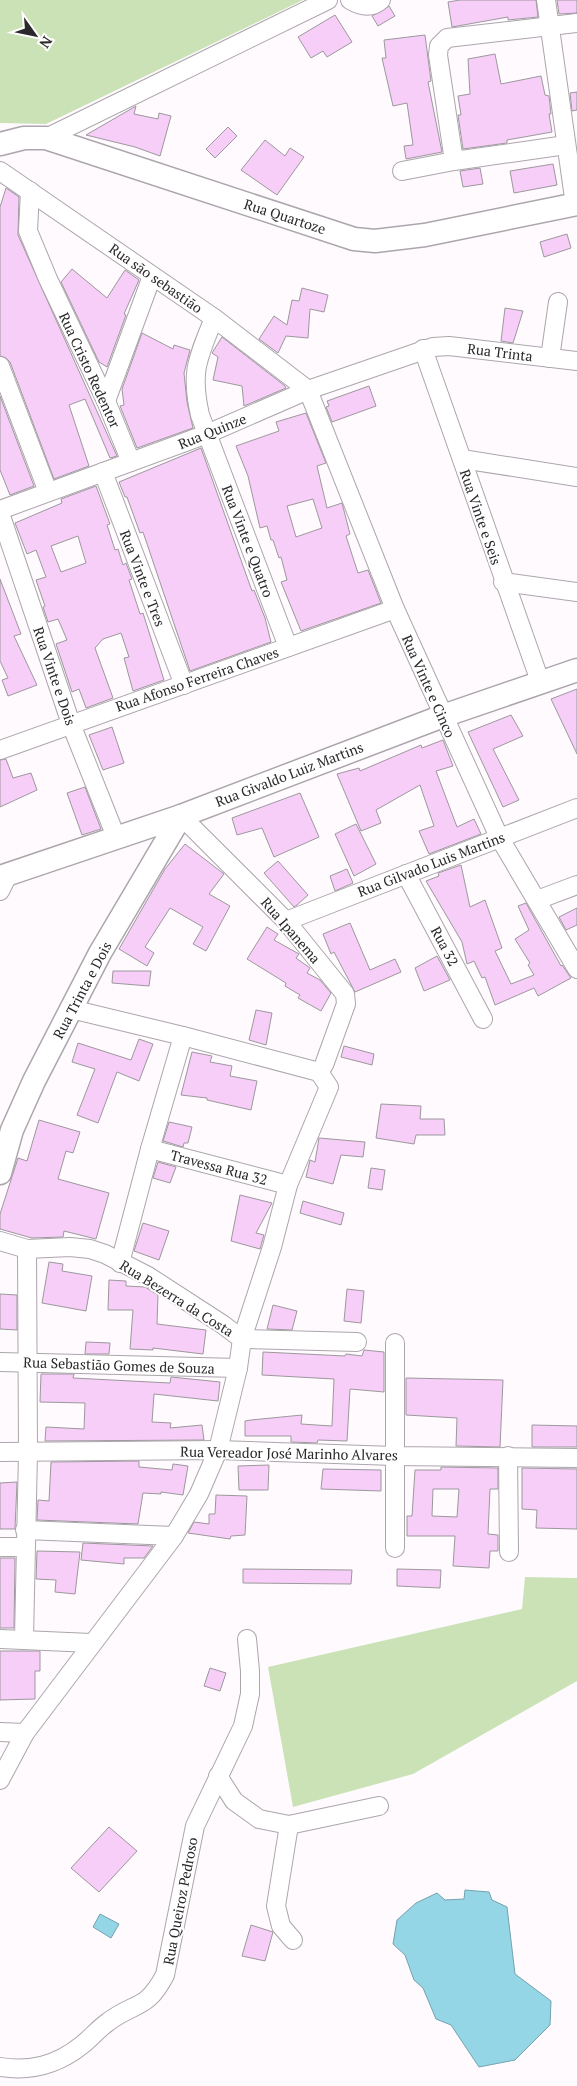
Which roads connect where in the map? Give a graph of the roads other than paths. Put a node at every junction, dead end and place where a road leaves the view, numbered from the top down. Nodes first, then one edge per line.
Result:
1 (328, 0) edge
2 (350, 0) edge
3 (546, 0) edge
4 (380, 1) edge
5 (577, 23) edge
6 (549, 27) junction
7 (46, 138) junction
8 (0, 144) edge
9 (566, 145) junction
10 (454, 161) junction
11 (0, 171) edge
12 (402, 171) dead end
13 (30, 191) junction
14 (576, 205) edge
15 (152, 276) junction
16 (558, 302) dead end
17 (214, 318) junction
18 (423, 349) junction
19 (550, 358) junction
20 (577, 361) edge
21 (0, 366) edge
22 (308, 390) junction
23 (106, 402) junction
24 (208, 434) junction
25 (462, 459) junction
26 (131, 462) junction
27 (103, 472) junction
28 (577, 477) edge
29 (48, 492) junction
30 (0, 512) edge
31 (504, 582) junction
32 (577, 592) edge
33 (394, 609) junction
34 (288, 647) junction
35 (577, 670) edge
36 (184, 684) junction
37 (540, 684) junction
38 (443, 716) junction
39 (71, 724) junction
40 (0, 750) edge
41 (577, 808) edge
42 (181, 816) junction
43 (116, 837) junction
44 (499, 837) junction
45 (406, 874) junction
46 (3, 881) edge
47 (577, 885) edge
48 (537, 900) junction
49 (286, 921) junction
50 (577, 969) edge
51 (71, 1009) junction
52 (484, 1019) dead end
53 (183, 1036) junction
54 (324, 1065) dead end
55 (150, 1149) junction
56 (0, 1173) edge
57 (288, 1185) junction
58 (0, 1241) edge
59 (27, 1249) junction
60 (120, 1263) junction
61 (242, 1339) junction
62 (357, 1342) dead end
63 (395, 1343) dead end
64 (28, 1361) junction
65 (0, 1362) edge
66 (238, 1368) junction
67 (218, 1450) junction
68 (0, 1452) edge
69 (28, 1452) junction
70 (394, 1456) junction
71 (508, 1456) junction
72 (577, 1458) edge
73 (174, 1536) junction
74 (25, 1539) junction
75 (0, 1547) edge
76 (395, 1548) dead end
77 (509, 1552) dead end
78 (0, 1639) edge
79 (24, 1639) junction
80 (247, 1640) dead end
81 (91, 1643) junction
82 (0, 1732) edge
83 (24, 1733) junction
84 (218, 1776) junction
85 (0, 1780) edge
86 (379, 1806) dead end
87 (289, 1825) junction
88 (293, 1940) dead end
89 (0, 2068) edge

1 - 7 street
2 - 4 street
3 - 6 street
5 - 6 street
6 - 9 street
6 - 10 street
7 - 8 street, Rua Quartoze
7 - 14 street, Rua Quartoze
9 - 10 street
9 - 14 street
10 - 12 street
11 - 13 street, Rua são sebastião
13 - 15 street, Rua são sebastião
13 - 23 street, Rua Cristo Redentor
15 - 17 street, Rua são sebastião
15 - 23 street
16 - 19 street
17 - 22 street, Rua são sebastião
17 - 24 street, Rua Vinte e Quatro
18 - 19 street, Rua Trinta
18 - 22 street, Rua Quinze
18 - 25 street, Rua Vinte e Seis
19 - 20 street, Rua Trinta
21 - 29 street
22 - 24 street, Rua Quinze
22 - 33 street, Rua Vinte e Cinco
23 - 26 street, Rua Cristo Redentor
24 - 26 street, Rua Quinze
24 - 34 street, Rua Vinte e Quatro
25 - 28 street
25 - 31 street, Rua Vinte e Seis
26 - 27 street, Rua Quinze
27 - 29 street, Rua Quinze
27 - 36 street, Rua Vinte e Tres
29 - 30 street, Rua Quinze
30 - 39 street, Rua Vinte e Dois
31 - 32 street
31 - 37 street, Rua Vinte e Seis
33 - 34 street, Rua Afonso Ferreira Chaves
33 - 38 street, Rua Vinte e Cinco
34 - 36 street, Rua Afonso Ferreira Chaves
35 - 37 street, Rua Givaldo Luiz Martins
36 - 39 street, Rua Afonso Ferreira Chaves
37 - 38 street, Rua Givaldo Luiz Martins
38 - 42 street, Rua Givaldo Luiz Martins
38 - 44 street, Rua Vinte e Cinco
39 - 40 street, Rua Afonso Ferreira Chaves
39 - 43 street, Rua Vinte e Dois
41 - 44 street, Rua Gilvado Luis Martins
42 - 43 street, Rua Givaldo Luiz Martins
42 - 49 street, Rua Ipanema
42 - 51 street, Rua Trinta e Dois
43 - 46 street, Rua Givaldo Luiz Martins
44 - 45 street, Rua Gilvado Luis Martins
44 - 48 street, Rua Vinte e Cinco
45 - 49 street, Rua Gilvado Luis Martins
45 - 52 street, Rua 32
47 - 48 street
48 - 50 street, Rua Vinte e Cinco
49 - 54 street, Rua Ipanema
51 - 53 street
51 - 56 street, Rua Trinta e Dois
53 - 55 street
53 - 57 street
55 - 57 street, Travessa Rua 32
55 - 60 street
57 - 61 street
58 - 59 street, Rua Bezerra da Costa
59 - 60 street, Rua Bezerra da Costa
59 - 64 street
60 - 61 street, Rua Bezerra da Costa
61 - 62 street, Rua Bezerra da Costa
61 - 66 street
63 - 70 street
64 - 65 street, Rua Sebastião Gomes de Souza
64 - 66 street, Rua Sebastião Gomes de Souza
64 - 69 street
66 - 67 street
67 - 69 street, Rua Vereador José Marinho Alvares
67 - 70 street, Rua Vereador José Marinho Alvares
67 - 73 street
68 - 69 street, Rua Vereador José Marinho Alvares
69 - 74 street
70 - 71 street, Rua Vereador José Marinho Alvares
70 - 76 street
71 - 72 street, Rua Vereador José Marinho Alvares
71 - 77 street
73 - 74 street
73 - 81 street
74 - 75 street
74 - 79 street
78 - 79 street
79 - 81 street
80 - 84 street, Rua Queiroz Pedroso
81 - 83 street
82 - 83 street
83 - 85 street
84 - 87 street
84 - 89 street, Rua Queiroz Pedroso
86 - 87 street
87 - 88 street

